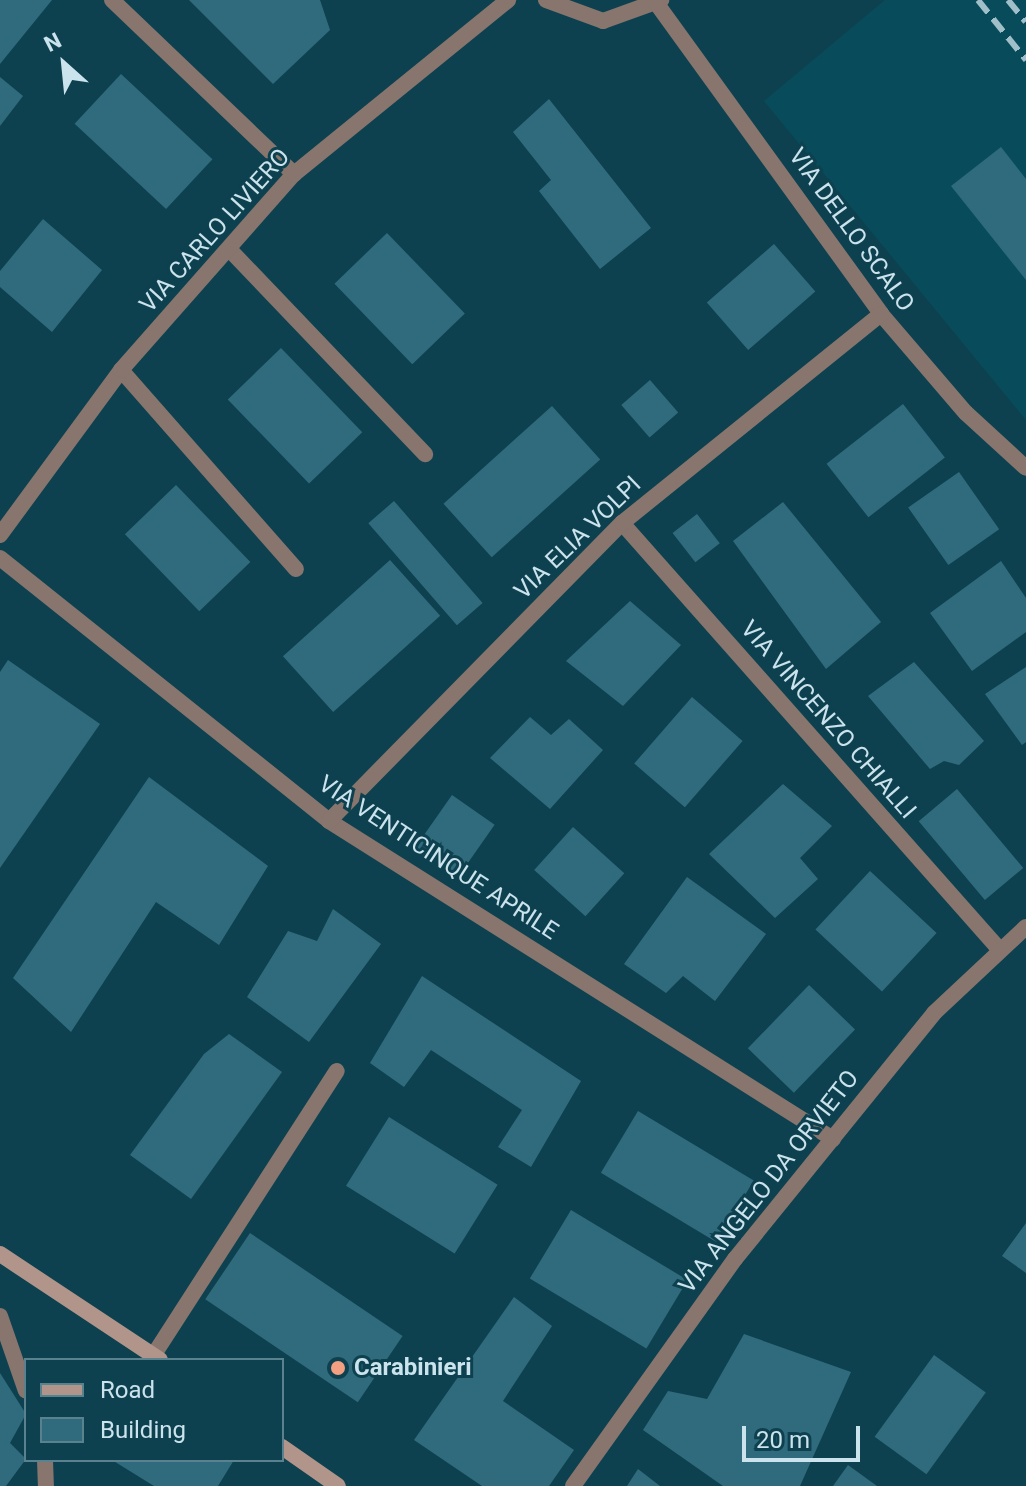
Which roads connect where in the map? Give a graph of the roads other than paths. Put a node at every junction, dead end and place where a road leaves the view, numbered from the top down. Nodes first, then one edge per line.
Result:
1 (112, 0) edge
2 (508, 0) edge
3 (546, 0) edge
4 (659, 2) edge
5 (294, 174) junction
6 (229, 249) junction
7 (881, 314) junction
8 (121, 370) junction
9 (425, 454) dead end
10 (1026, 468) edge
11 (622, 523) junction
12 (0, 535) edge
13 (0, 558) edge
14 (296, 569) dead end
15 (329, 821) junction
16 (1026, 927) edge
17 (999, 949) junction
18 (337, 1071) dead end
19 (833, 1139) junction
20 (0, 1254) edge
21 (0, 1316) edge
22 (157, 1358) edge
23 (24, 1385) edge
24 (284, 1448) edge
25 (45, 1462) edge
26 (46, 1486) edge
27 (338, 1486) edge
28 (573, 1486) edge

1 - 5 street
2 - 5 street, VIA CARLO LIVIERO
3 - 4 street
4 - 7 street, VIA DELLO SCALO
5 - 6 street, VIA CARLO LIVIERO
6 - 8 street, VIA CARLO LIVIERO
6 - 9 street
7 - 10 street, VIA DELLO SCALO
7 - 11 street, VIA ELIA VOLPI
8 - 12 street, VIA CARLO LIVIERO
8 - 14 street
11 - 15 street, VIA ELIA VOLPI
11 - 17 street, VIA VINCENZO CHIALLI
13 - 15 street, VIA VENTICINQUE APRILE
15 - 19 street, VIA VENTICINQUE APRILE
16 - 17 street, VIA ANGELO DA ORVIETO
17 - 19 street, VIA ANGELO DA ORVIETO
18 - 22 street
19 - 28 street, VIA ANGELO DA ORVIETO
20 - 22 main road
21 - 23 street
24 - 27 main road
25 - 26 street

